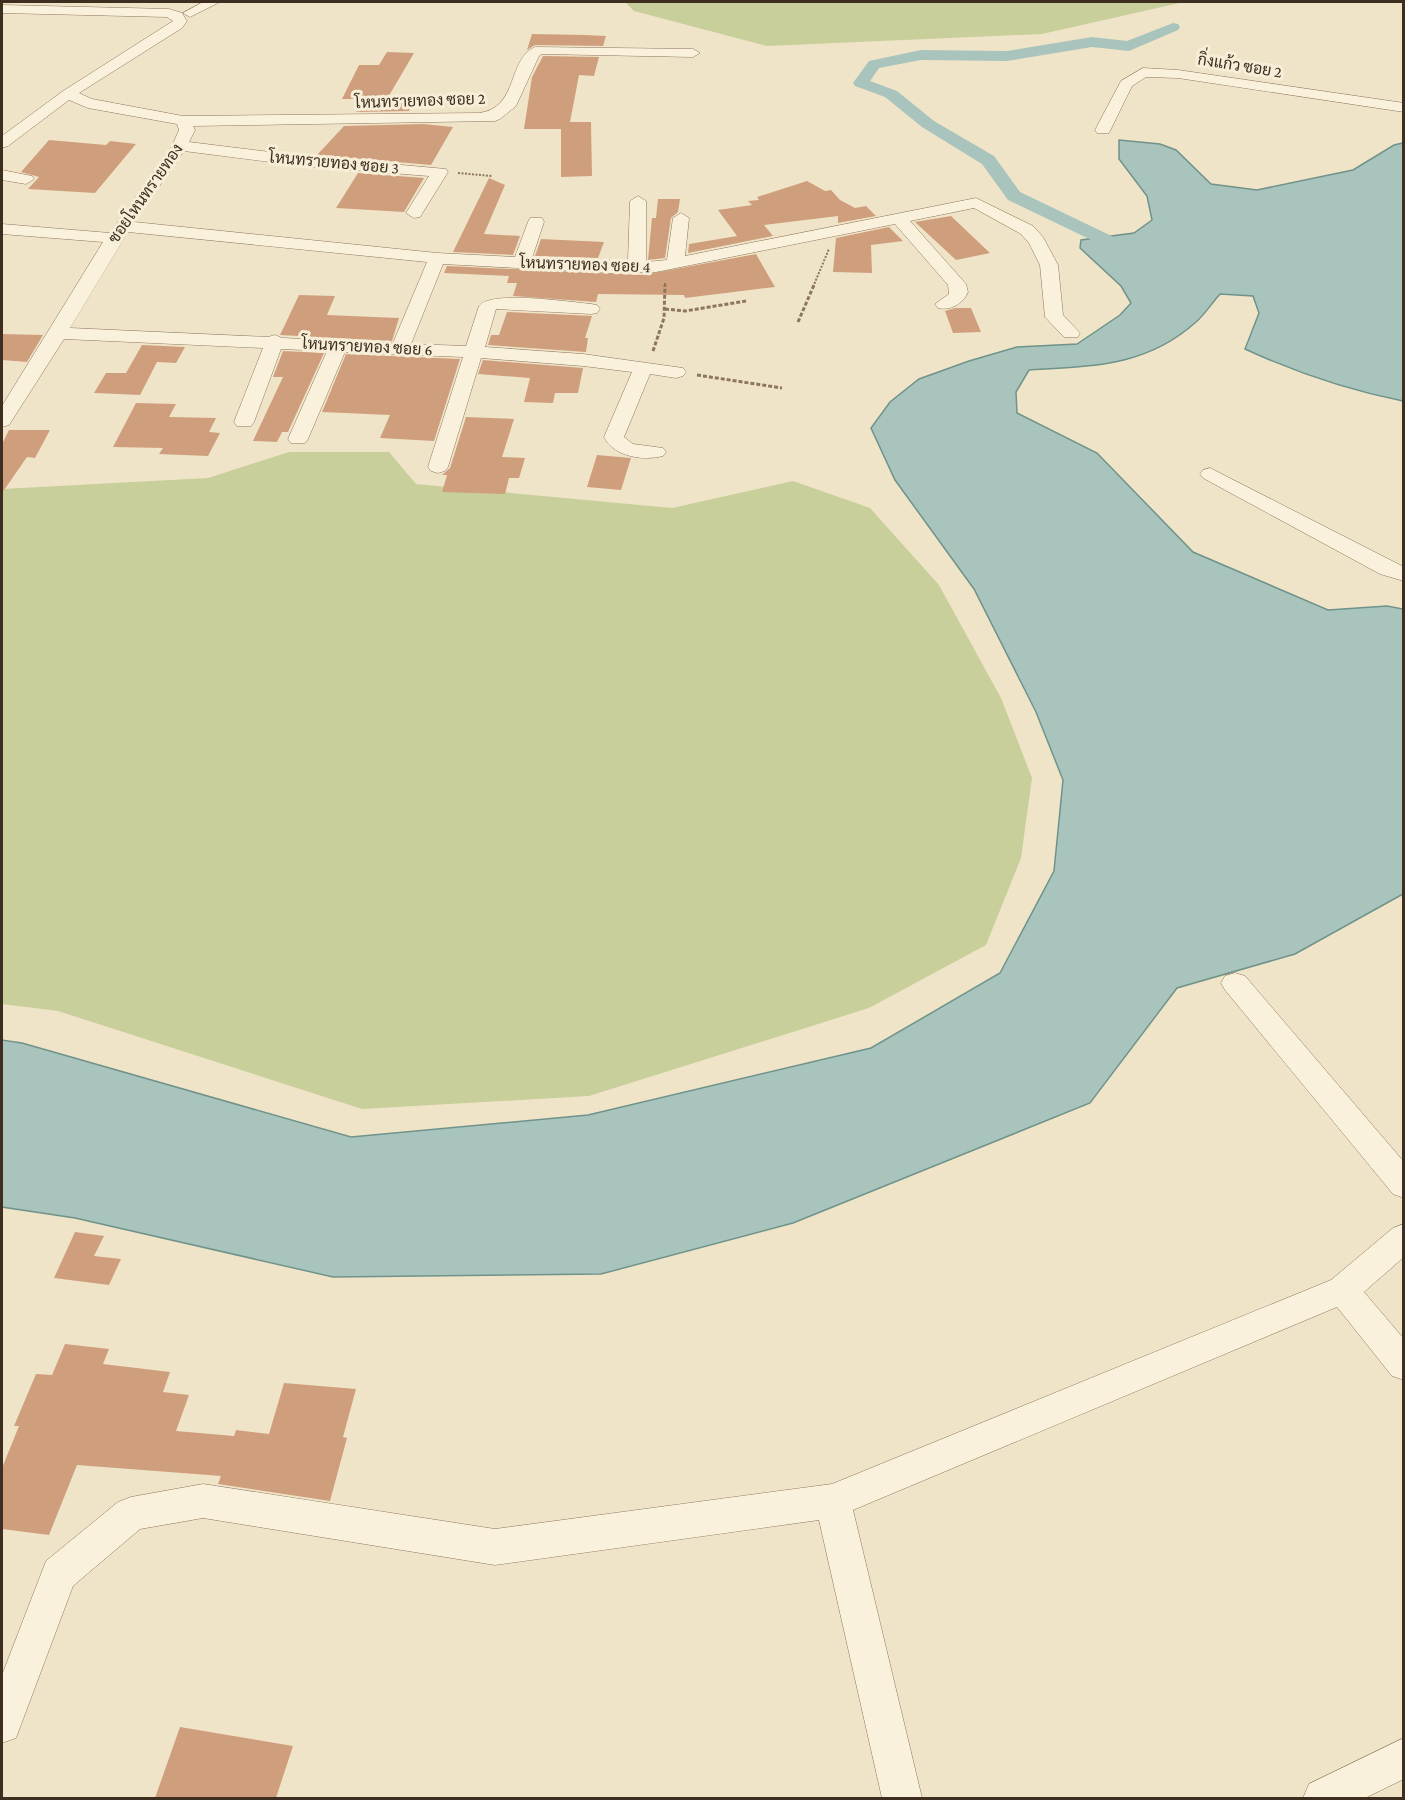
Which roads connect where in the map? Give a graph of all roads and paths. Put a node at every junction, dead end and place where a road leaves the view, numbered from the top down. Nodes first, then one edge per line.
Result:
1 (213, 2) edge
2 (2, 9) edge
3 (190, 13) dead end
4 (693, 53) dead end
5 (68, 94) junction
6 (1404, 108) edge
7 (342, 120) junction
8 (183, 121) junction
9 (9, 126) edge
10 (1103, 130) dead end
11 (2, 143) edge
12 (180, 146) junction
13 (302, 161) junction
14 (440, 172) junction
15 (2, 175) edge
16 (492, 176) dead end
17 (26, 180) dead end
18 (638, 201) dead end
19 (414, 213) dead end
20 (681, 218) dead end
21 (898, 218) junction
22 (536, 222) dead end
23 (2, 229) edge
24 (834, 231) junction
25 (119, 232) junction
26 (437, 258) junction
27 (522, 262) junction
28 (675, 263) junction
29 (637, 267) junction
30 (656, 267) junction
31 (746, 301) dead end
32 (944, 304) dead end
33 (591, 309) dead end
34 (665, 309) junction
35 (798, 322) dead end
36 (58, 333) junction
37 (1071, 333) dead end
38 (275, 341) junction
39 (339, 345) junction
40 (400, 348) junction
41 (473, 351) junction
42 (644, 367) junction
43 (676, 372) joint
44 (782, 388) dead end
45 (8, 401) edge
46 (2, 421) edge
47 (244, 422) dead end
48 (298, 439) dead end
49 (656, 452) dead end
50 (438, 467) dead end
51 (1210, 474) dead end
52 (1404, 574) edge
53 (1235, 983) dead end
54 (1404, 1185) edge
55 (1404, 1237) edge
56 (1343, 1290) junction
57 (1404, 1365) edge
58 (833, 1501) junction
59 (2, 1724) edge
60 (1404, 1758) edge
61 (902, 1798) edge
62 (1323, 1798) edge

1 - 3 street
2 - 5 street
4 - 7 street, โหนทรายทอง ซอย 2
5 - 8 street, ซอยโหนทรายทอง
5 - 9 street
6 - 10 street, กิ่งแก้ว ซอย 2
7 - 8 street, โหนทรายทอง ซอย 2
7 - 13 street
8 - 12 street, ซอยโหนทรายทอง
9 - 11 street
12 - 13 street, โหนทรายทอง ซอย 3
12 - 25 street, ซอยโหนทรายทอง
13 - 14 street, โหนทรายทอง ซอย 3
14 - 16 path
14 - 19 street
15 - 17 street
18 - 29 street
20 - 28 street
21 - 24 street, โหนทรายทอง ซอย 4
21 - 32 street
21 - 37 street, โหนทรายทอง ซอย 4
22 - 27 street
23 - 25 street, โหนทรายทอง ซอย 4
24 - 28 street, โหนทรายทอง ซอย 4
24 - 35 path
25 - 26 street, โหนทรายทอง ซอย 4
25 - 36 street, ซอยโหนทรายทอง
26 - 27 street, โหนทรายทอง ซอย 4
26 - 40 street
27 - 29 street, โหนทรายทอง ซอย 4
28 - 30 street, โหนทรายทอง ซอย 4
29 - 30 street, โหนทรายทอง ซอย 4
30 - 34 path
31 - 34 path
33 - 41 street
34 - 42 path
36 - 38 street, โหนทรายทอง ซอย 6
36 - 45 street, ซอยโหนทรายทอง
38 - 39 street, โหนทรายทอง ซอย 6
38 - 47 street
39 - 40 street, โหนทรายทอง ซอย 6
39 - 48 street
40 - 41 street, โหนทรายทอง ซอย 6
41 - 42 street, โหนทรายทอง ซอย 6
41 - 50 street
42 - 43 street, โหนทรายทอง ซอย 6
42 - 49 street
43 - 44 path
45 - 46 street, ซอยโหนทรายทอง
51 - 52 street
53 - 54 street
55 - 56 street
56 - 57 street
56 - 58 street
58 - 59 street
58 - 61 street
60 - 62 street

